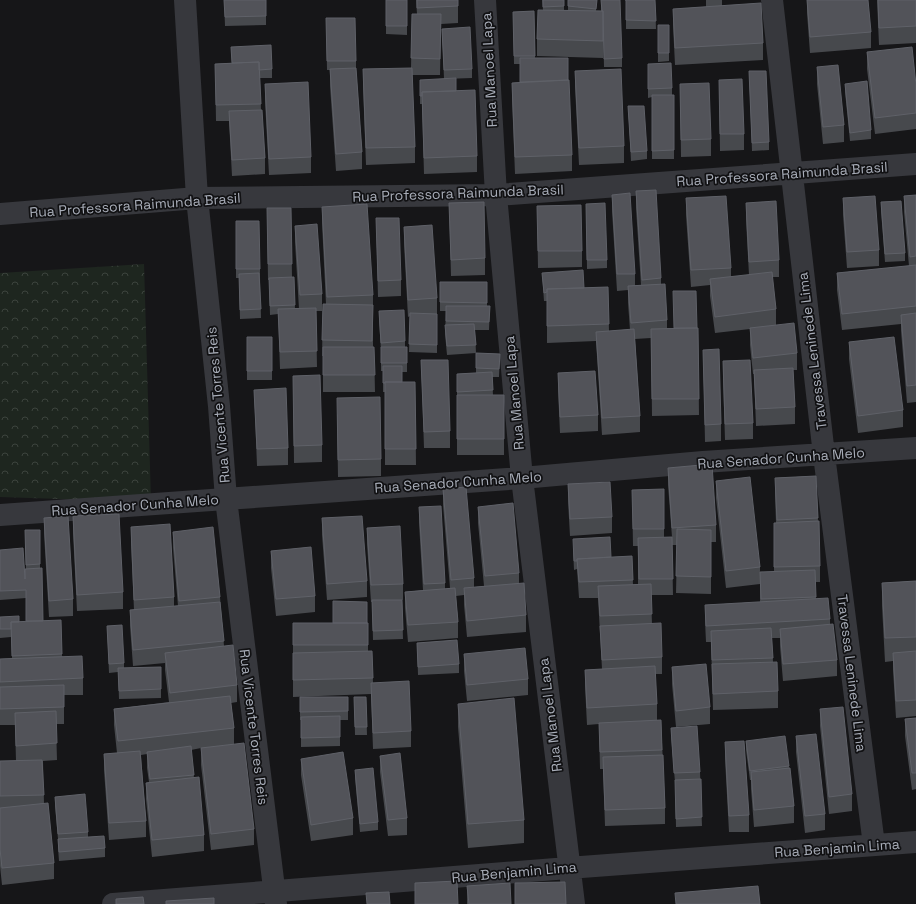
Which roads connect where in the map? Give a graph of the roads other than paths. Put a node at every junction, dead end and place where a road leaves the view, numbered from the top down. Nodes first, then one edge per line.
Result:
1 (185, 0) edge
2 (485, 0) edge
3 (772, 0) edge
4 (916, 164) edge
5 (792, 174) junction
6 (496, 195) junction
7 (197, 198) junction
8 (0, 214) edge
9 (916, 448) edge
10 (824, 455) junction
11 (522, 478) junction
12 (226, 500) junction
13 (0, 515) edge
14 (916, 842) edge
15 (874, 845) junction
16 (568, 868) junction
17 (275, 898) edge
18 (113, 904) edge
19 (574, 904) edge

1 - 7 street, Rua Vicente Torres Reis
2 - 6 street, Rua Manoel Lapa
3 - 5 street, Travessa Leninede Lima
4 - 5 street, Rua Professora Raimunda Brasil
5 - 6 street, Rua Professora Raimunda Brasil
5 - 10 street, Travessa Leninede Lima
6 - 7 street, Rua Professora Raimunda Brasil
6 - 11 street, Rua Manoel Lapa
7 - 8 street, Rua Professora Raimunda Brasil
7 - 12 street, Rua Vicente Torres Reis
9 - 10 street, Rua Senador Cunha Melo
10 - 11 street, Rua Senador Cunha Melo
10 - 15 street, Travessa Leninede Lima
11 - 12 street, Rua Senador Cunha Melo
11 - 16 street, Rua Manoel Lapa
12 - 13 street, Rua Senador Cunha Melo
12 - 17 street, Rua Vicente Torres Reis
14 - 15 street, Rua Benjamin Lima
15 - 16 street, Rua Benjamin Lima
16 - 17 street, Rua Benjamin Lima
16 - 19 street, Rua Manoel Lapa
17 - 18 street, Rua Benjamin Lima

